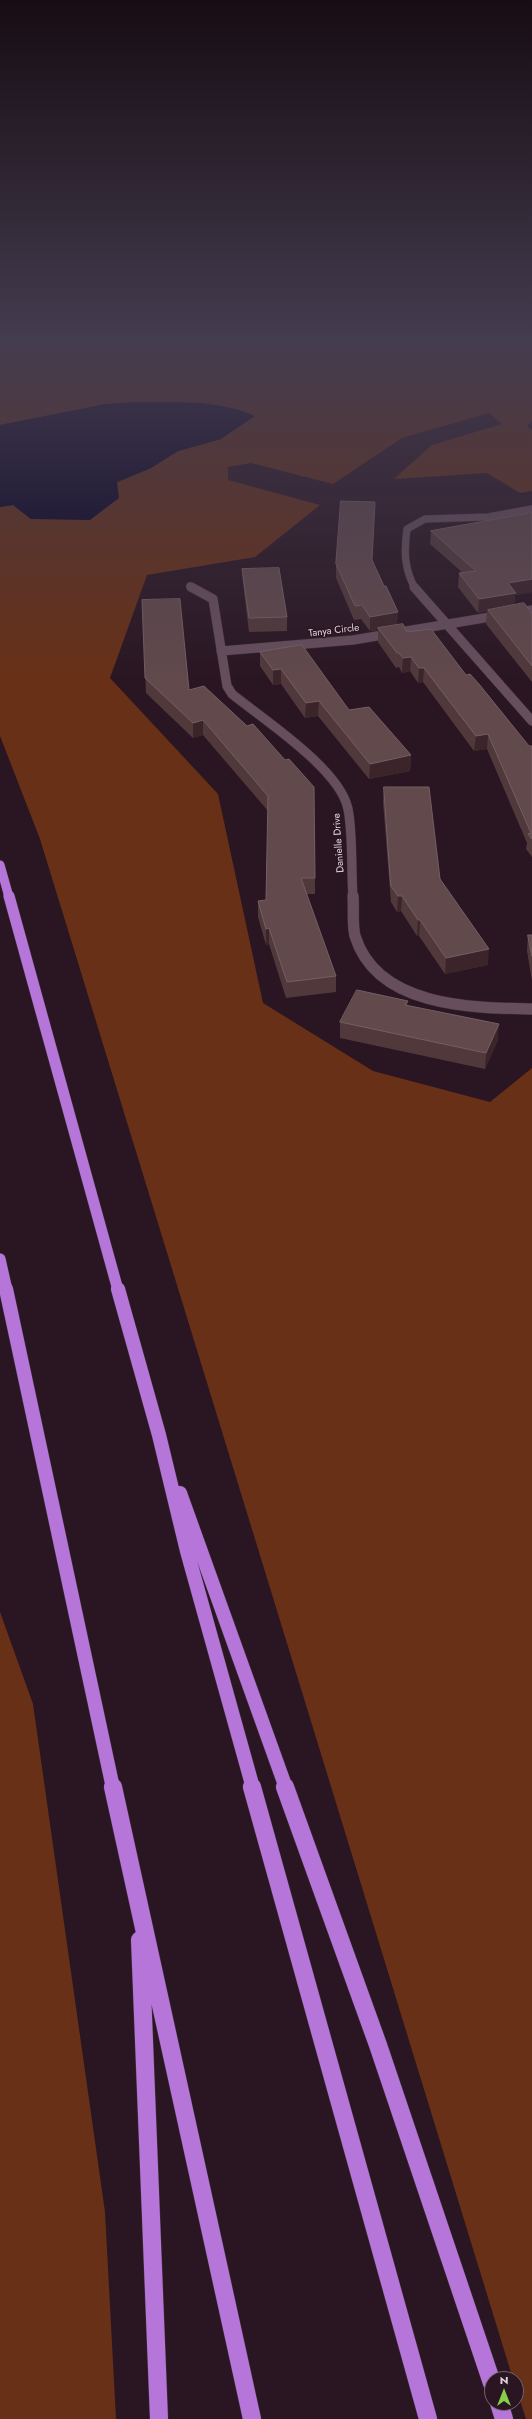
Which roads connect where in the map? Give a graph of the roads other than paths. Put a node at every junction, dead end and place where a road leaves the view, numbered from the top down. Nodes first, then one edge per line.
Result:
1 (532, 509) edge
2 (190, 586) dead end
3 (532, 610) edge
4 (448, 625) junction
5 (221, 651) junction
6 (532, 721) edge
7 (0, 865) edge
8 (532, 1009) edge
9 (0, 1259) edge
10 (159, 1435) junction
11 (138, 1909) junction
12 (488, 2371) edge
13 (159, 2419) edge
14 (252, 2419) edge
15 (428, 2419) edge

1 - 4 street
2 - 5 street, Danielle Drive
3 - 4 street, Tanya Circle
4 - 5 street, Tanya Circle
4 - 6 street
5 - 8 street, Danielle Drive
7 - 10 highway
9 - 11 highway
10 - 12 highway
10 - 15 highway
11 - 13 highway
11 - 14 highway

